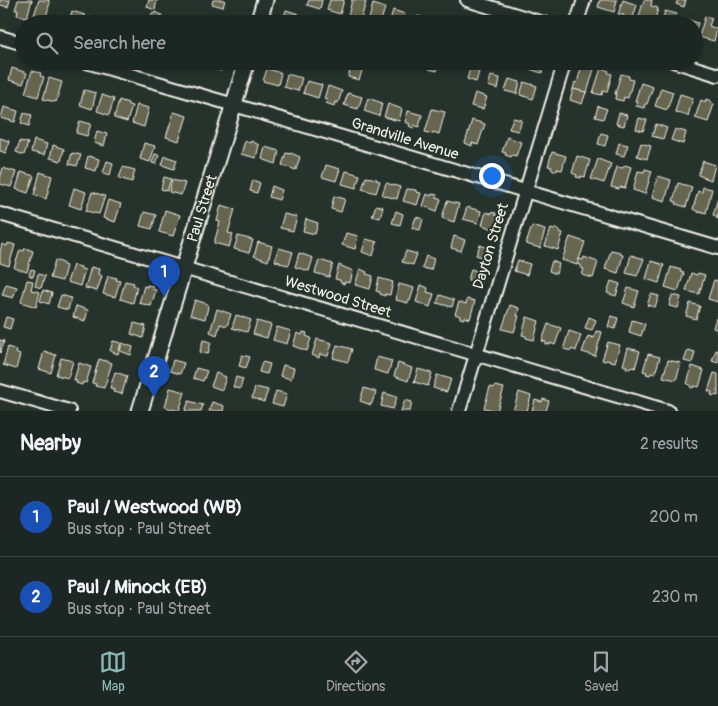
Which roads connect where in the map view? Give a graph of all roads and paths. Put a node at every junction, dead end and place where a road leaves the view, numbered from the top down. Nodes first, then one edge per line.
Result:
1 (265, 0) edge
2 (467, 0) edge
3 (584, 0) edge
4 (261, 15) edge
5 (516, 15) edge
6 (579, 15) edge
7 (0, 37) edge
8 (15, 41) edge
9 (115, 70) edge
10 (244, 70) edge
11 (562, 70) edge
12 (702, 70) edge
13 (718, 75) edge
14 (234, 104) junction
15 (525, 191) junction
16 (0, 214) edge
17 (718, 248) edge
18 (184, 268) junction
19 (476, 355) junction
20 (0, 391) edge
21 (69, 411) edge
22 (140, 411) edge
23 (459, 411) edge
24 (668, 411) edge

1 - 4 street
2 - 5 street
3 - 6 street
7 - 8 street
9 - 14 street, Grandville Avenue
10 - 14 street, Paul Street
11 - 15 street, Dayton Street
12 - 13 street
14 - 15 street, Grandville Avenue
14 - 18 street, Paul Street
15 - 17 street, Grandville Avenue
15 - 19 street, Dayton Street
16 - 18 street, Westwood Street
18 - 19 street, Westwood Street
18 - 22 street, Paul Street
19 - 23 street, Dayton Street
19 - 24 street, Westwood Street
20 - 21 street

